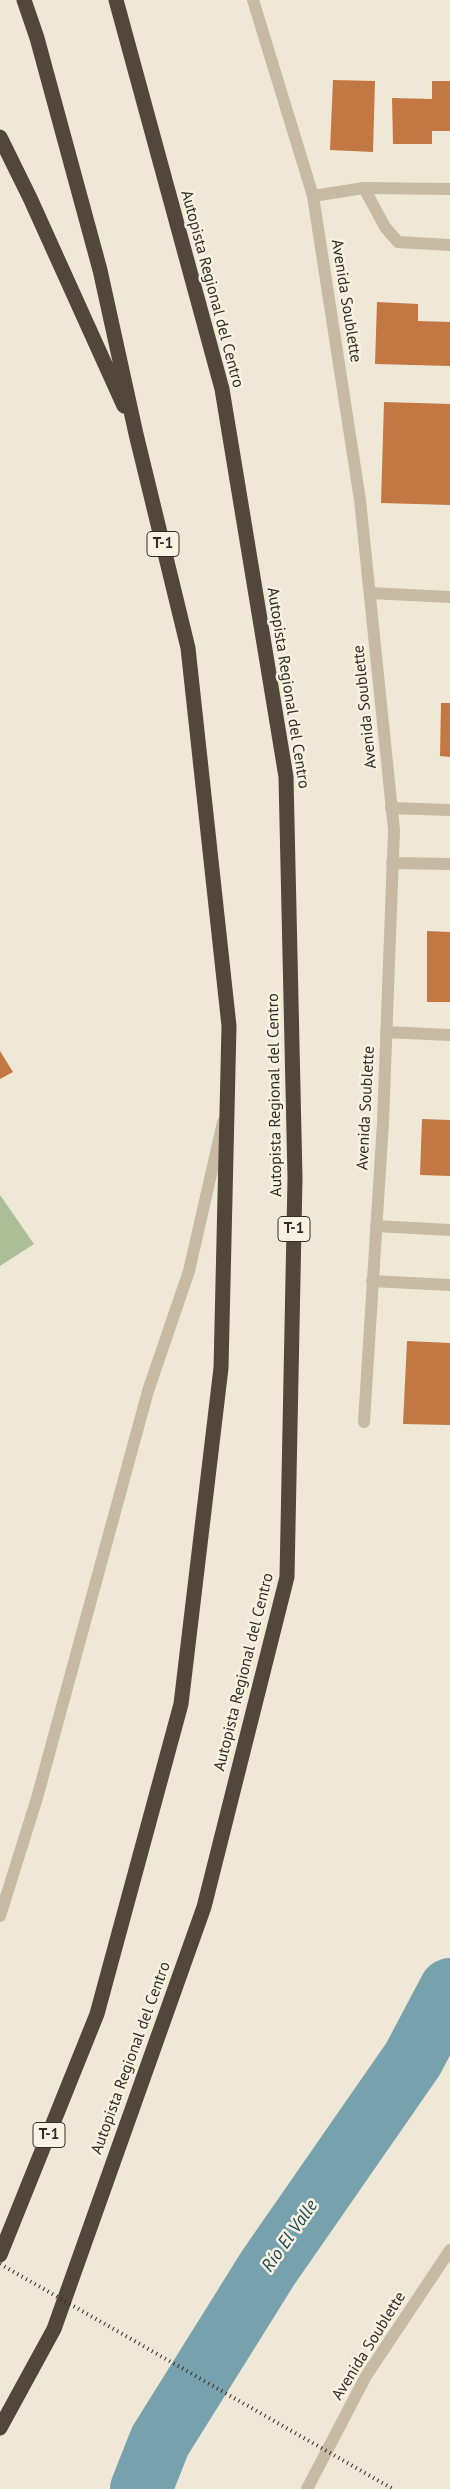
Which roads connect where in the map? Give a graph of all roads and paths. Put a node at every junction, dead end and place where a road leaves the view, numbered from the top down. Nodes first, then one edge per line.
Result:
1 (24, 0) edge
2 (116, 0) edge
3 (253, 0) edge
4 (0, 137) edge
5 (364, 188) junction
6 (450, 189) edge
7 (313, 196) junction
8 (450, 245) edge
9 (136, 434) junction
10 (370, 593) junction
11 (450, 597) edge
12 (392, 808) junction
13 (450, 810) edge
14 (392, 863) junction
15 (450, 864) edge
16 (386, 1032) junction
17 (450, 1034) edge
18 (227, 1100) junction
19 (376, 1226) junction
20 (450, 1230) edge
21 (372, 1281) junction
22 (450, 1285) edge
23 (364, 1422) dead end
24 (0, 1916) edge
25 (450, 2250) edge
26 (0, 2255) edge
27 (0, 2428) edge
28 (307, 2489) edge

1 - 9 highway, T-1
2 - 27 highway, Autopista Regional del Centro / T-1
3 - 7 street, Avenida Soublette
4 - 9 highway
5 - 6 street
5 - 7 street
5 - 8 street
7 - 10 street, Avenida Soublette
9 - 18 highway, T-1
10 - 11 street
10 - 12 street, Avenida Soublette
12 - 13 street
12 - 14 street, Avenida Soublette
14 - 15 street
14 - 16 street, Avenida Soublette
16 - 17 street
16 - 19 street, Avenida Soublette
18 - 24 street
18 - 26 highway, T-1
19 - 20 street
19 - 21 street, Avenida Soublette
21 - 22 street
21 - 23 street, Avenida Soublette
25 - 28 street, Avenida Soublette

